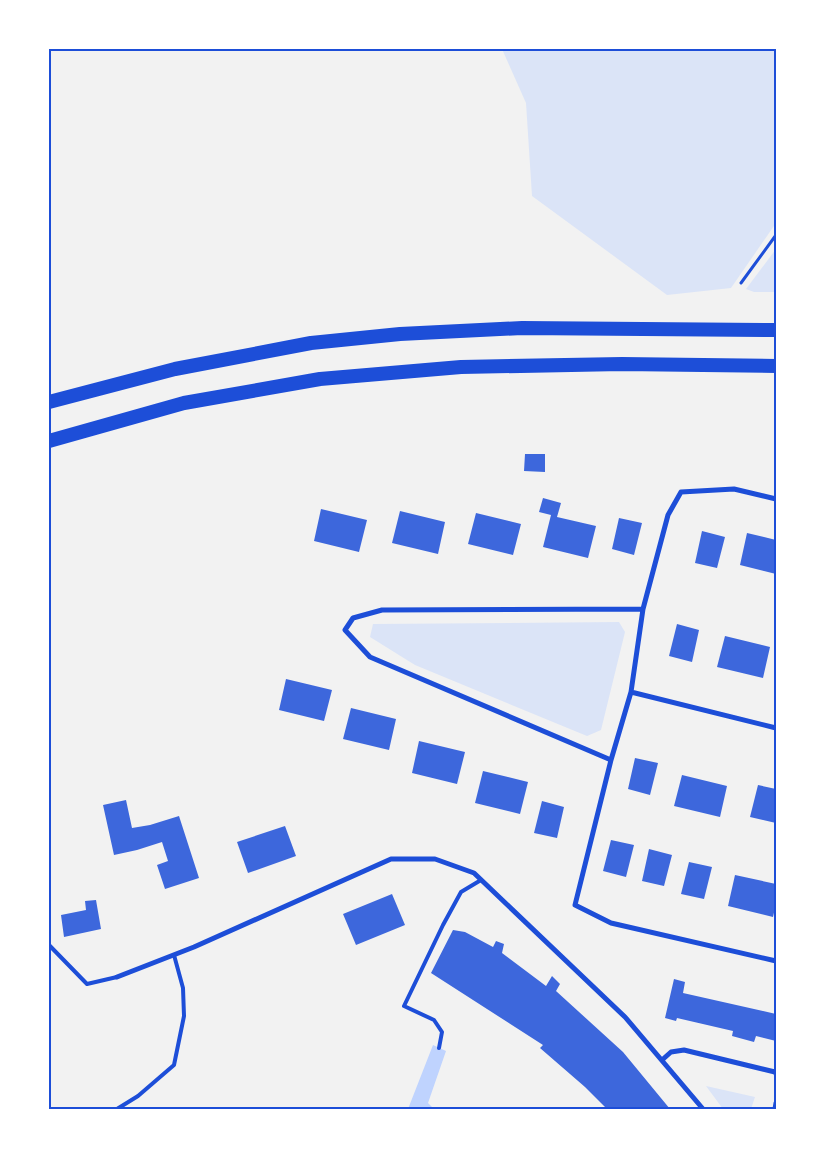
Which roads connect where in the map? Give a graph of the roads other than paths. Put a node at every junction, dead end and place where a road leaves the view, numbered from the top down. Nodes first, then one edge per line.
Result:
1 (776, 330) edge
2 (776, 366) edge
3 (49, 402) edge
4 (49, 441) edge
5 (776, 499) edge
6 (643, 609) junction
7 (631, 692) junction
8 (776, 728) edge
9 (611, 760) junction
10 (481, 880) junction
11 (49, 945) edge
12 (174, 955) junction
13 (776, 961) edge
14 (117, 978) joint
15 (439, 1048) dead end
16 (662, 1060) junction
17 (776, 1074) edge
18 (776, 1103) edge
19 (117, 1109) edge
20 (703, 1109) edge
21 (775, 1109) edge

1 - 3 highway
2 - 4 highway
5 - 6 street
6 - 7 street
6 - 9 street
7 - 8 street
7 - 9 street
9 - 13 street
10 - 12 street
10 - 15 lane
10 - 16 street
11 - 14 lane
12 - 14 street
12 - 19 lane
16 - 17 street
16 - 20 street
18 - 21 street

